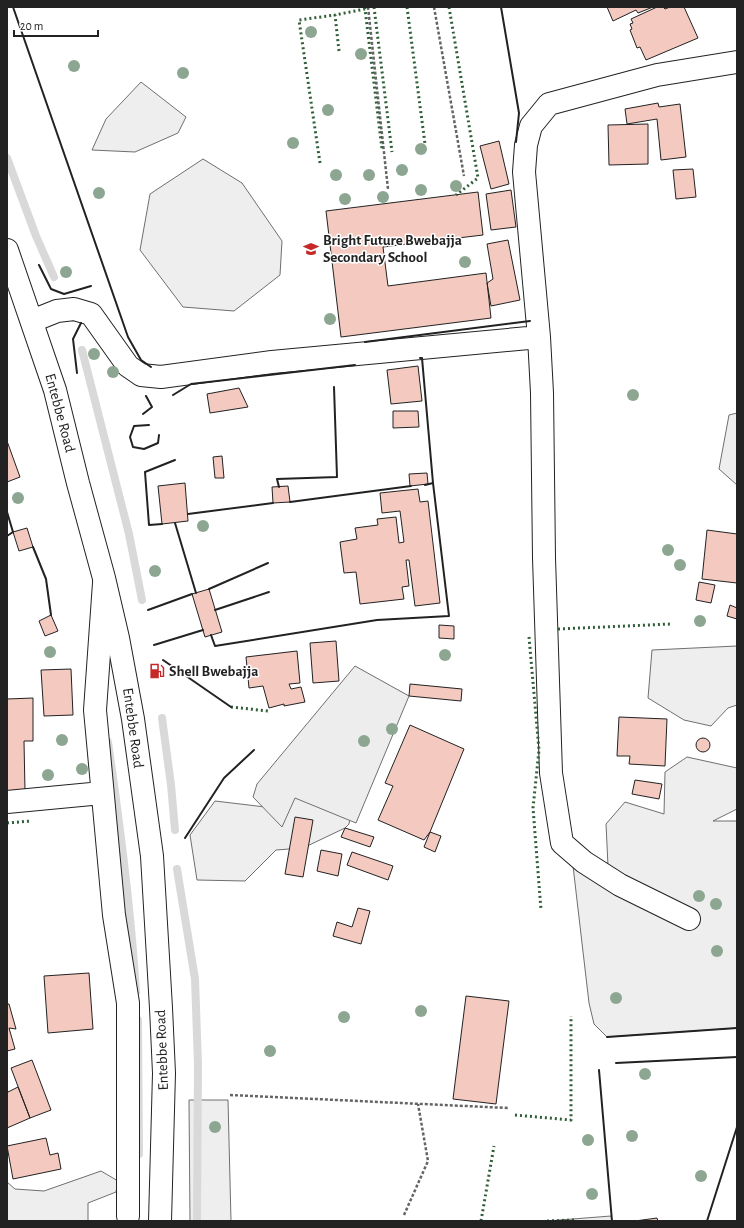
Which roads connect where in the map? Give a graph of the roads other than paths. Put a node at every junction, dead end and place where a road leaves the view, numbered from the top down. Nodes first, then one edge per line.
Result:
1 (737, 62) edge
2 (7, 250) edge
3 (32, 321) junction
4 (539, 337) junction
5 (104, 578) junction
6 (102, 793) junction
7 (7, 802) edge
8 (689, 919) dead end
9 (128, 1216) dead end
10 (160, 1221) edge

1 - 4 street
2 - 3 street, Entebbe Road
3 - 4 street
3 - 5 street, Entebbe Road
4 - 8 street
5 - 6 street
5 - 10 street, Entebbe Road
6 - 7 street
6 - 9 street

